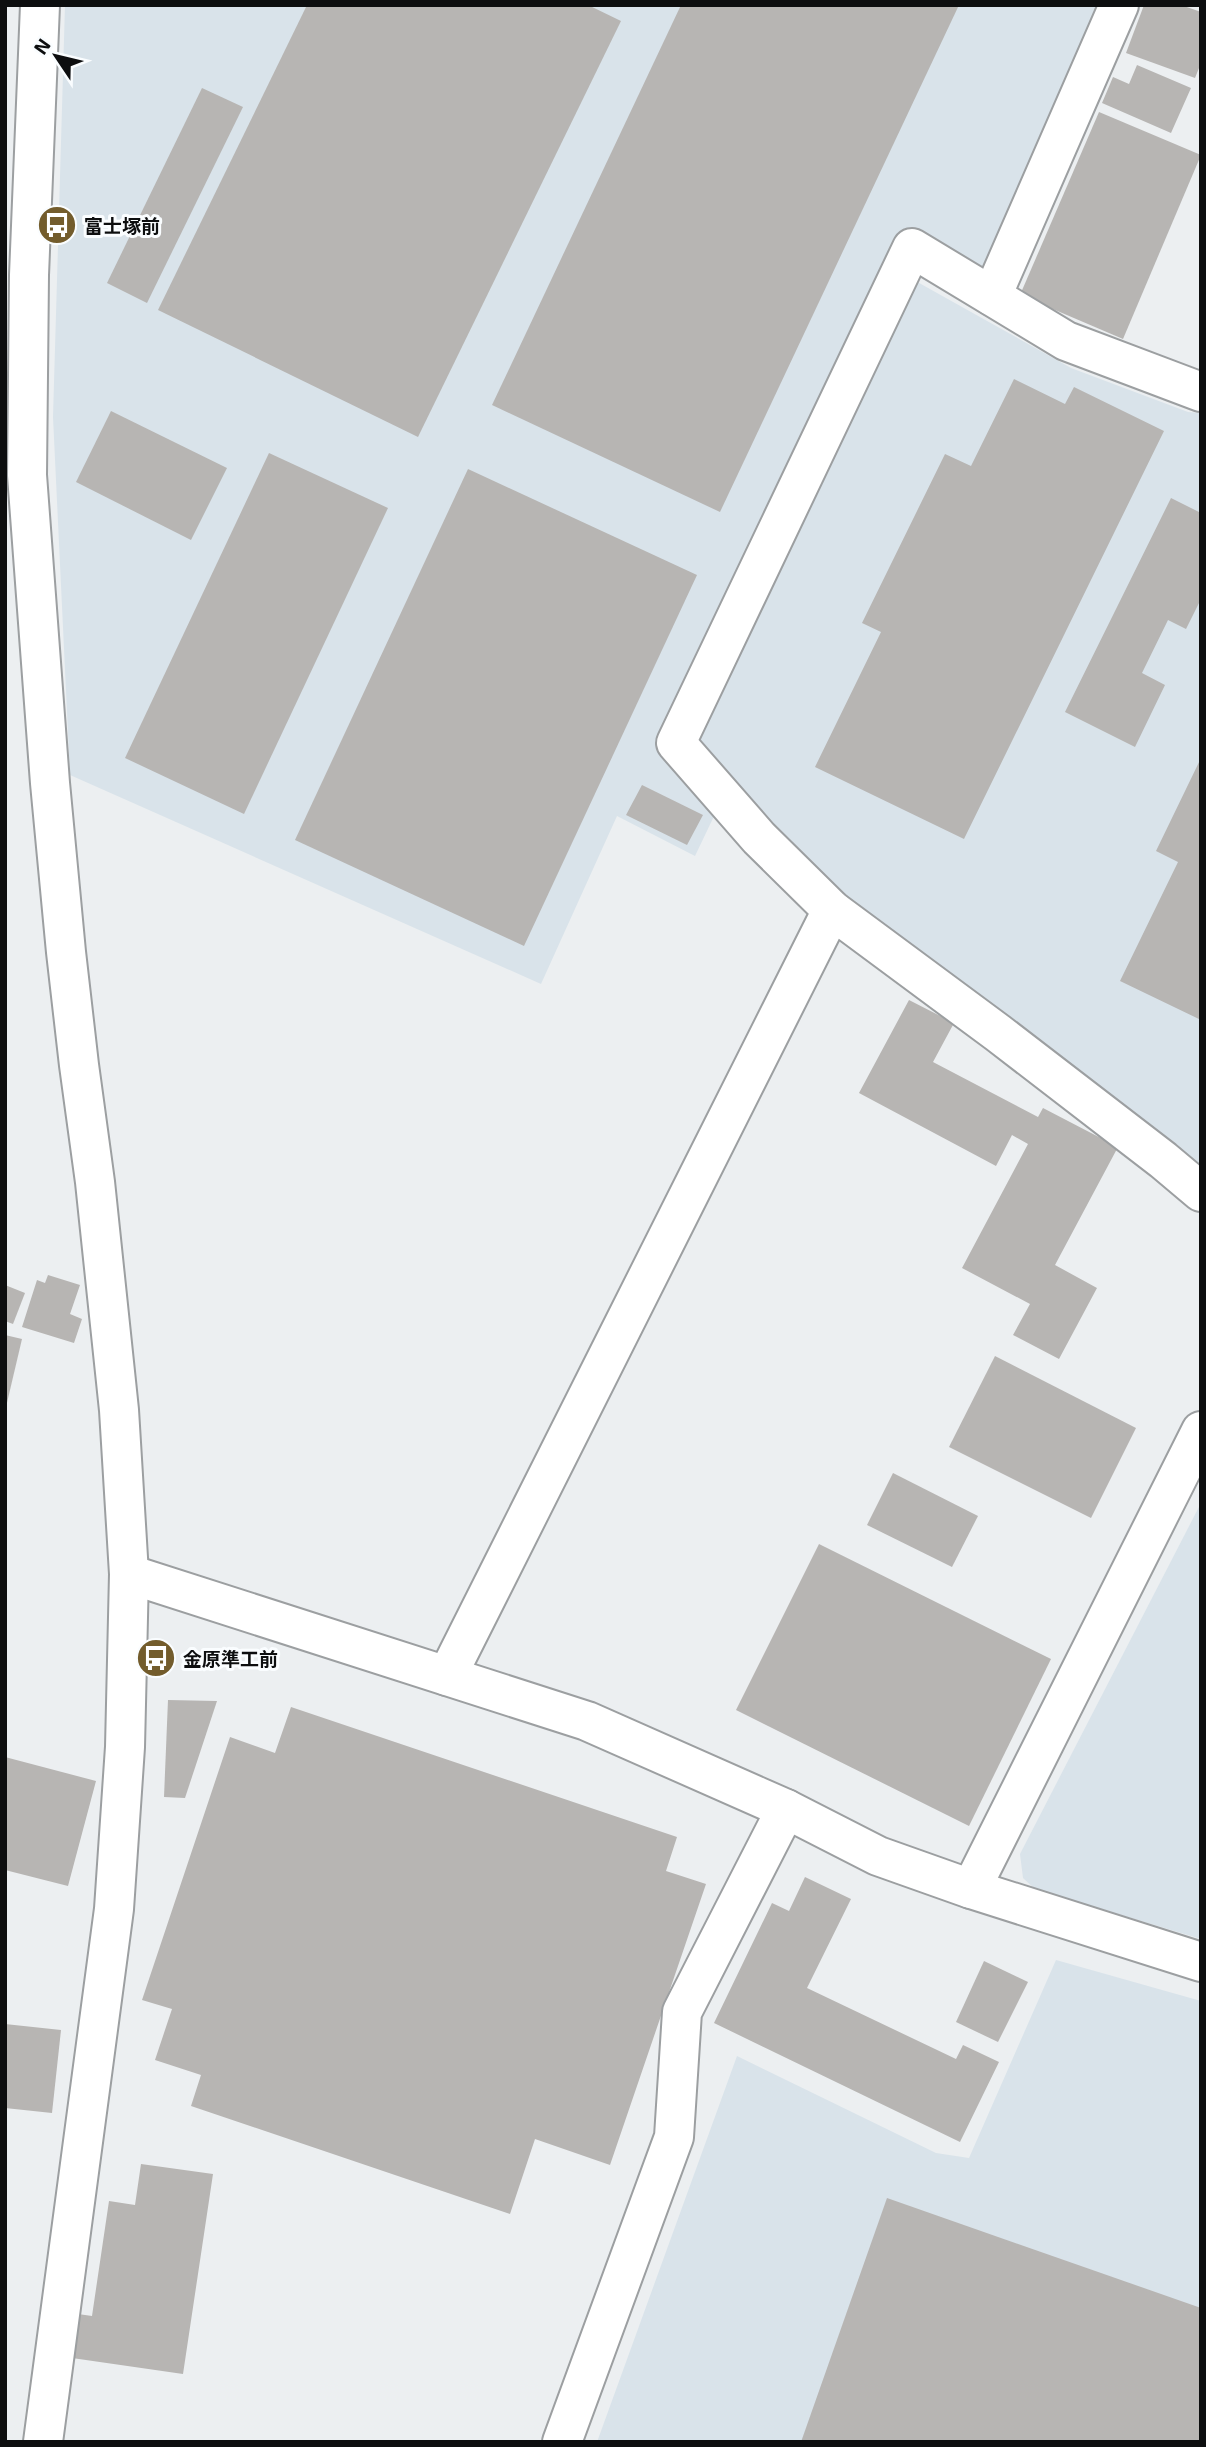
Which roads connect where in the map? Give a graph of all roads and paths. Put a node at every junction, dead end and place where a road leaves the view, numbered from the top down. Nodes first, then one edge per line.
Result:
1 (40, 5) edge
2 (1119, 5) edge
3 (992, 296) junction
4 (1201, 391) edge
5 (16, 468) edge
6 (832, 910) junction
7 (1201, 1192) edge
8 (1201, 1431) edge
9 (129, 1574) junction
10 (447, 1676) junction
11 (786, 1809) junction
12 (971, 1889) junction
13 (1201, 1962) edge
14 (43, 2442) edge
15 (562, 2442) edge

1 - 5 street
2 - 3 street
3 - 4 street
3 - 6 street
5 - 9 street
6 - 7 street
6 - 10 street
8 - 12 street
9 - 10 street
9 - 14 street
10 - 11 street
11 - 12 street
11 - 15 street
12 - 13 street

